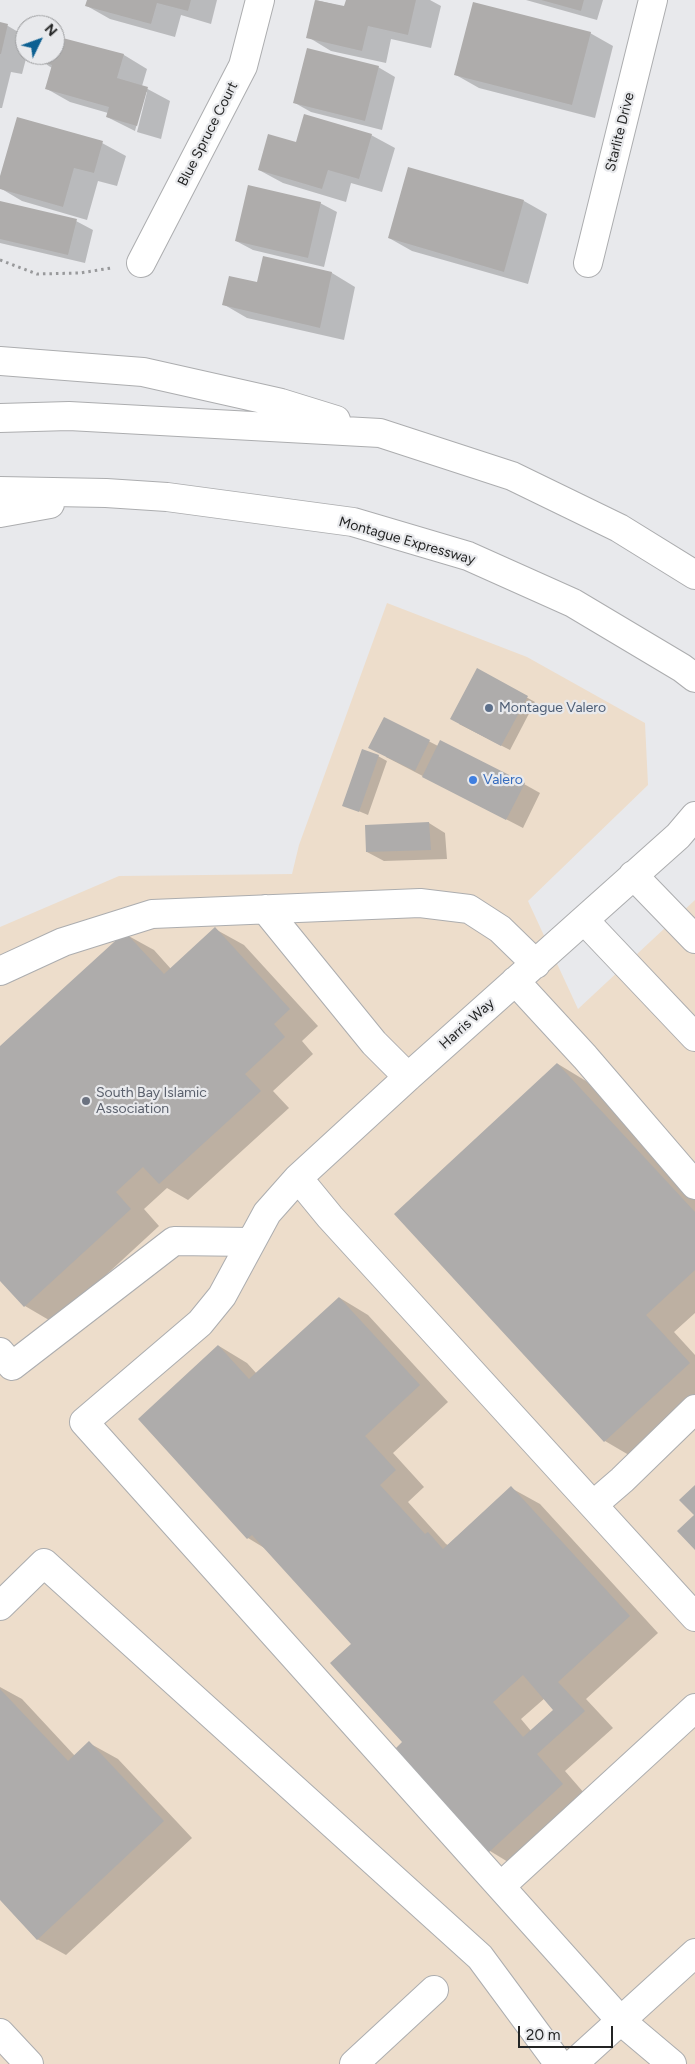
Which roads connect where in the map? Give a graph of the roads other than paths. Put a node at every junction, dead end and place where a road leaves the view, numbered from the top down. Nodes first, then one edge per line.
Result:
1 (260, 0) edge
2 (653, 0) edge
3 (141, 263) road end
4 (588, 263) dead end
5 (0, 361) edge
6 (0, 418) edge
7 (380, 433) junction
8 (0, 491) edge
9 (106, 493) junction
10 (0, 513) edge
11 (695, 575) edge
12 (695, 678) edge
13 (695, 816) edge
14 (633, 875) junction
15 (264, 909) junction
16 (584, 920) junction
17 (695, 939) edge
18 (0, 971) edge
19 (526, 973) junction
20 (695, 1038) edge
21 (408, 1077) junction
22 (298, 1178) junction
23 (695, 1186) edge
24 (251, 1242) junction
25 (0, 1352) edge
26 (695, 1409) edge
27 (593, 1505) junction
28 (0, 1606) edge
29 (695, 1617) edge
30 (695, 1708) edge
31 (501, 1886) junction
32 (695, 1953) edge
33 (434, 1990) dead end
34 (621, 2021) junction
35 (0, 2033) edge
36 (29, 2064) edge
37 (354, 2064) edge
38 (559, 2064) edge
39 (573, 2064) edge
40 (672, 2064) edge

1 - 3 main road, Blue Spruce Court
2 - 4 main road, Starlite Drive
5 - 7 main road
6 - 7 main road
7 - 11 main road
8 - 9 main road, Montague Expressway
9 - 10 main road
9 - 12 main road, Montague Expressway
13 - 14 main road, Harris Way
14 - 16 main road, Harris Way
14 - 17 main road
15 - 18 main road
15 - 19 main road
15 - 21 main road
16 - 19 main road, Harris Way
16 - 20 main road
19 - 21 main road, Harris Way
19 - 23 main road
21 - 22 main road, Harris Way
22 - 24 main road, Harris Way
22 - 27 main road
24 - 25 main road
24 - 31 main road, Harris Way
26 - 27 main road
27 - 29 main road
28 - 38 main road
30 - 31 main road
31 - 34 main road
32 - 34 main road
33 - 37 main road
34 - 39 main road
34 - 40 main road
35 - 36 main road

